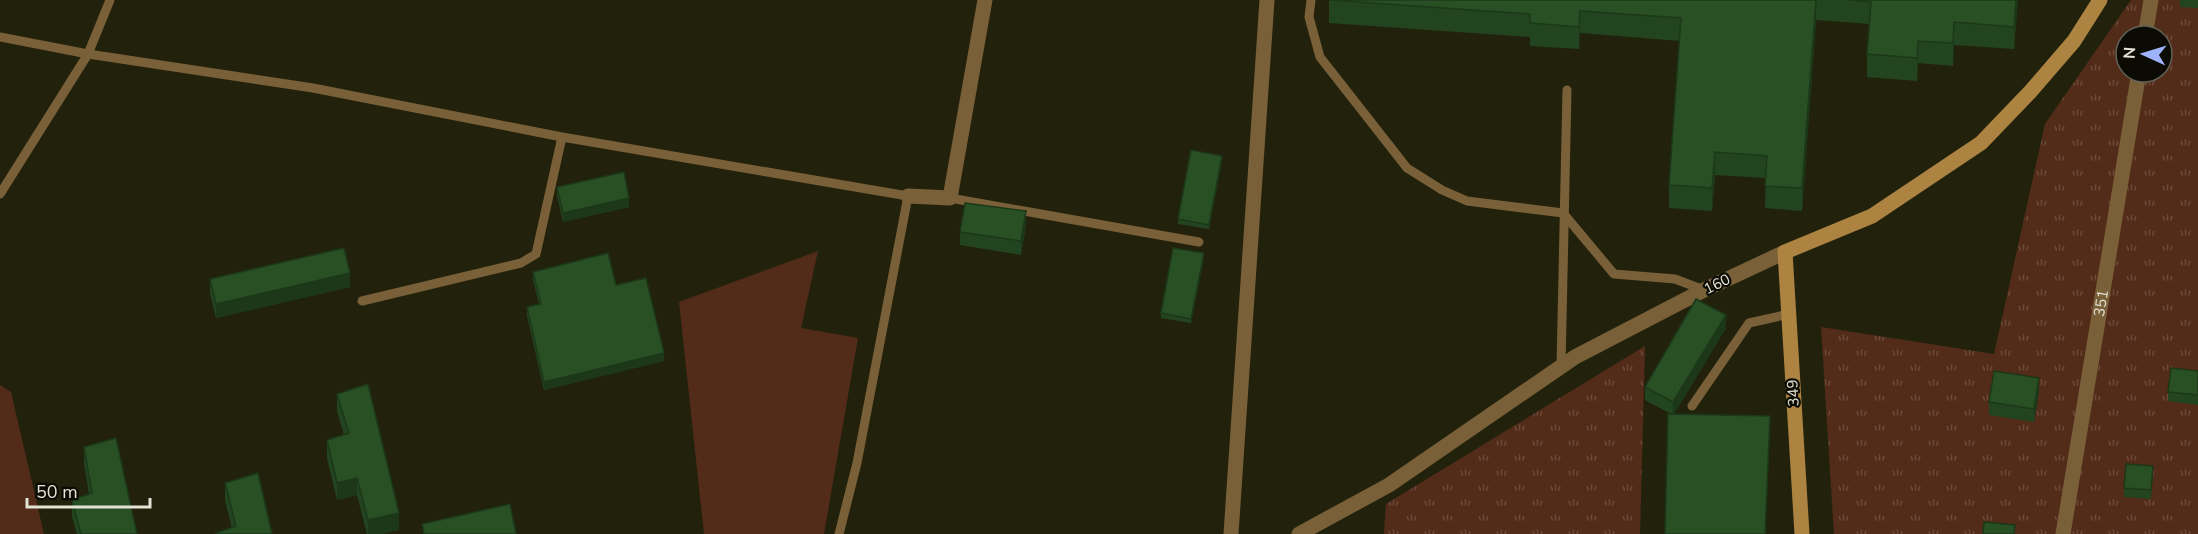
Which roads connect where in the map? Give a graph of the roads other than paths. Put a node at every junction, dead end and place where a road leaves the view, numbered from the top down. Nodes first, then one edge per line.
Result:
1 (110, 0) edge
2 (985, 0) edge
3 (1267, 0) edge
4 (1311, 0) edge
5 (2100, 0) edge
6 (2151, 0) edge
7 (2147, 24) edge
8 (0, 37) edge
9 (88, 54) junction
10 (2137, 84) edge
11 (1567, 90) dead end
12 (562, 137) junction
13 (0, 194) edge
14 (908, 196) junction
15 (950, 198) junction
16 (1563, 213) junction
17 (1199, 242) dead end
18 (1785, 252) junction
19 (1704, 290) junction
20 (362, 301) dead end
21 (1789, 314) junction
22 (1561, 366) junction
23 (1692, 406) dead end
24 (839, 534) edge
25 (1231, 534) edge
26 (1299, 534) edge
27 (1802, 534) edge
28 (2063, 534) edge

1 - 9 lane
2 - 15 street
3 - 25 street
4 - 16 lane
5 - 18 street, 160
6 - 7 street
8 - 9 lane
9 - 12 lane
9 - 13 lane
10 - 28 street, 351
11 - 16 lane
12 - 14 lane
12 - 20 lane
14 - 15 street
14 - 24 lane
15 - 17 lane
16 - 19 lane
16 - 22 lane
18 - 19 street, 160
18 - 21 street, 349
19 - 22 street, 160
21 - 23 lane
21 - 27 street, 349
22 - 26 street, 160

